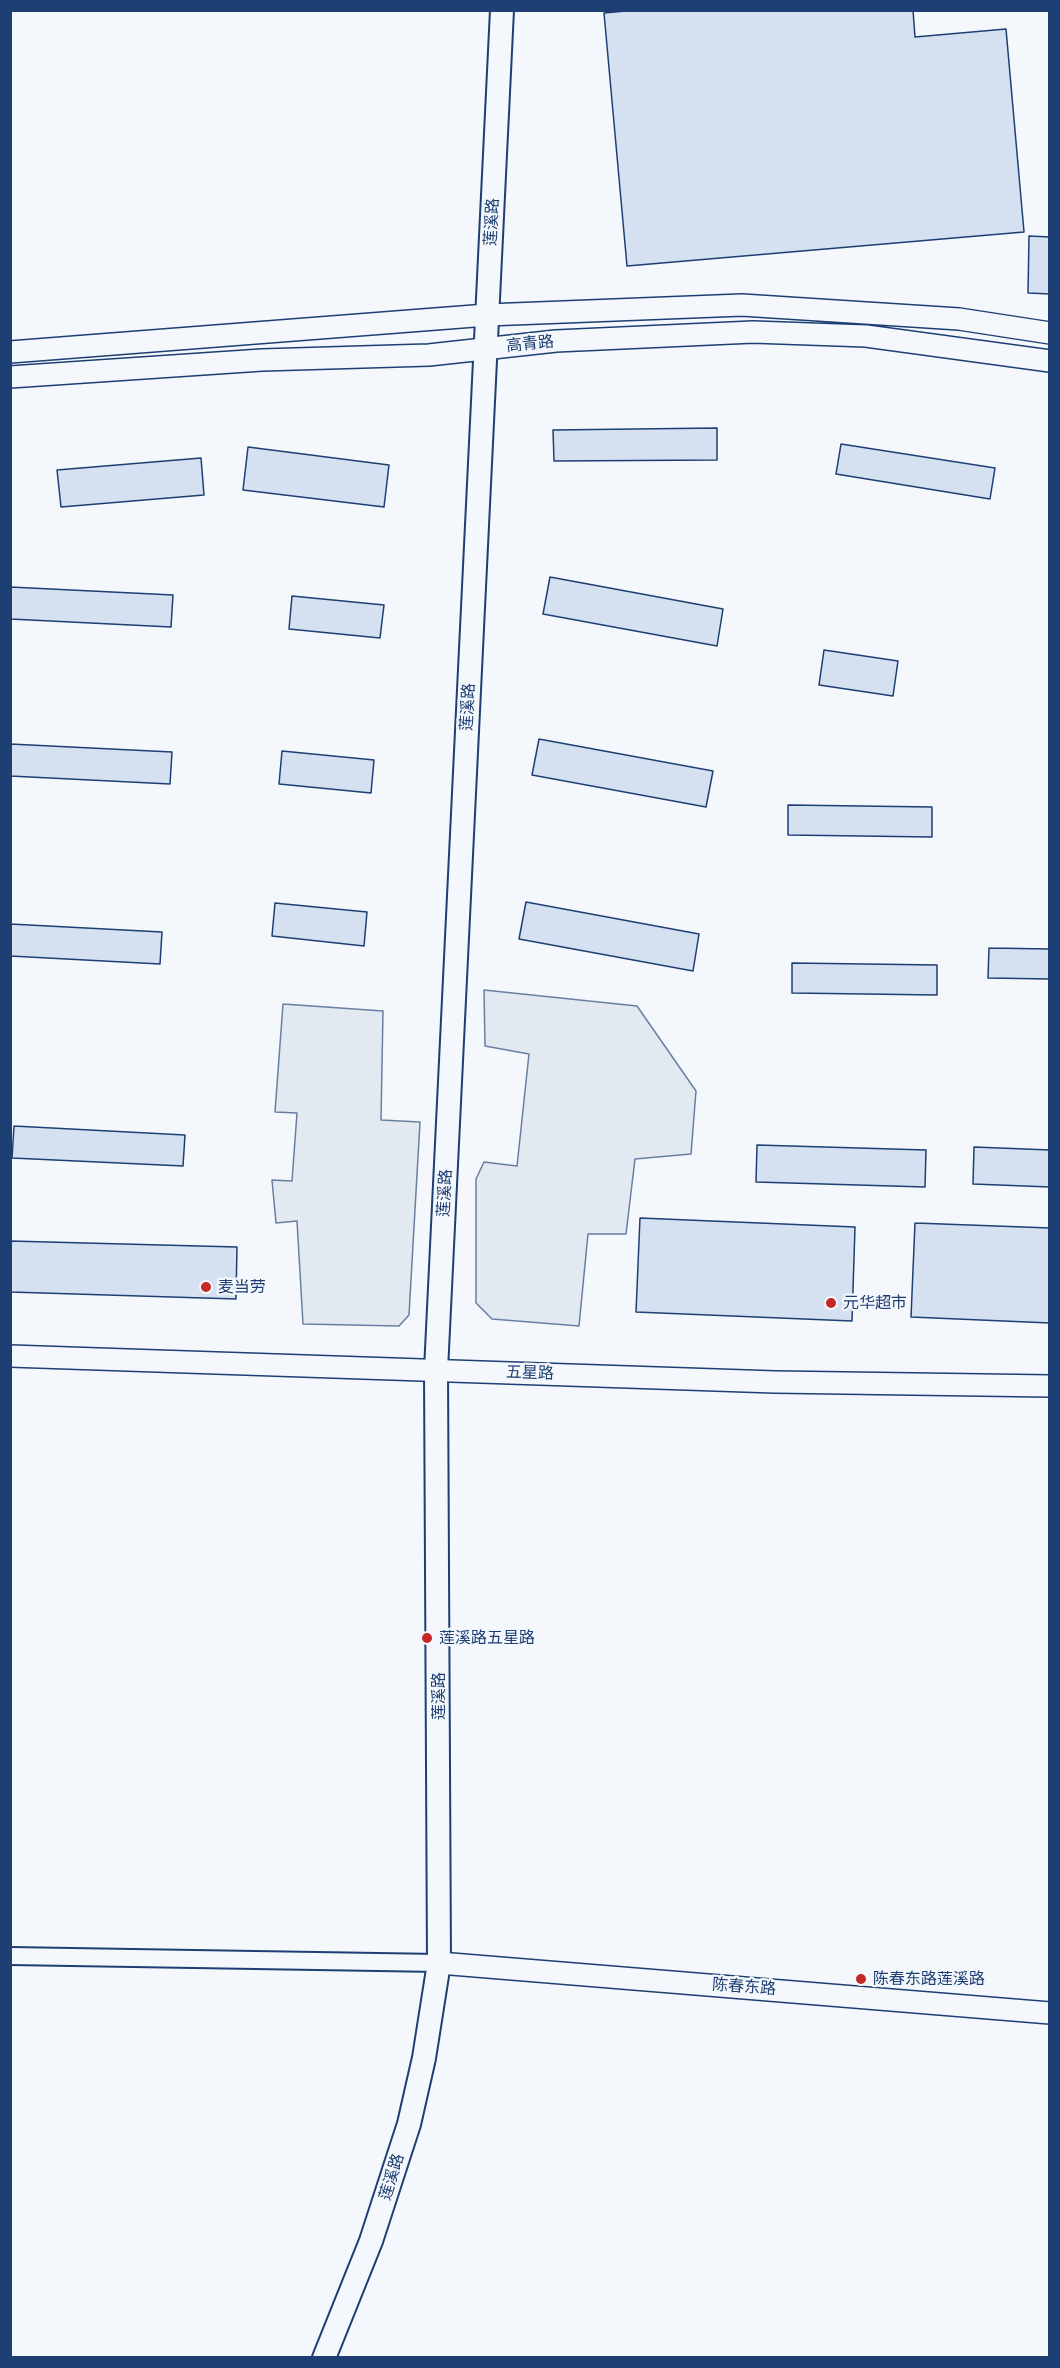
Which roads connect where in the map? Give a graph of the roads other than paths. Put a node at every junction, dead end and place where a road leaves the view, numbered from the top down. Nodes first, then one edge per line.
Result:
1 (502, 10) edge
2 (487, 315) junction
3 (1050, 333) edge
4 (485, 348) junction
5 (10, 352) edge
6 (1050, 361) edge
7 (10, 377) edge
8 (10, 1356) edge
9 (436, 1370) junction
10 (1050, 1386) edge
11 (10, 1956) edge
12 (439, 1963) junction
13 (1050, 2013) edge
14 (324, 2358) edge

1 - 2 main road, 莲溪路
2 - 3 street, 高青路
2 - 4 main road, 莲溪路
2 - 5 street, 高青路
4 - 6 street, 高青路
4 - 7 street, 高青路
4 - 9 main road, 莲溪路
8 - 9 street, 五星路
9 - 10 street, 五星路
9 - 12 main road, 莲溪路
11 - 12 street
12 - 13 street, 陈春东路
12 - 14 main road, 莲溪路

